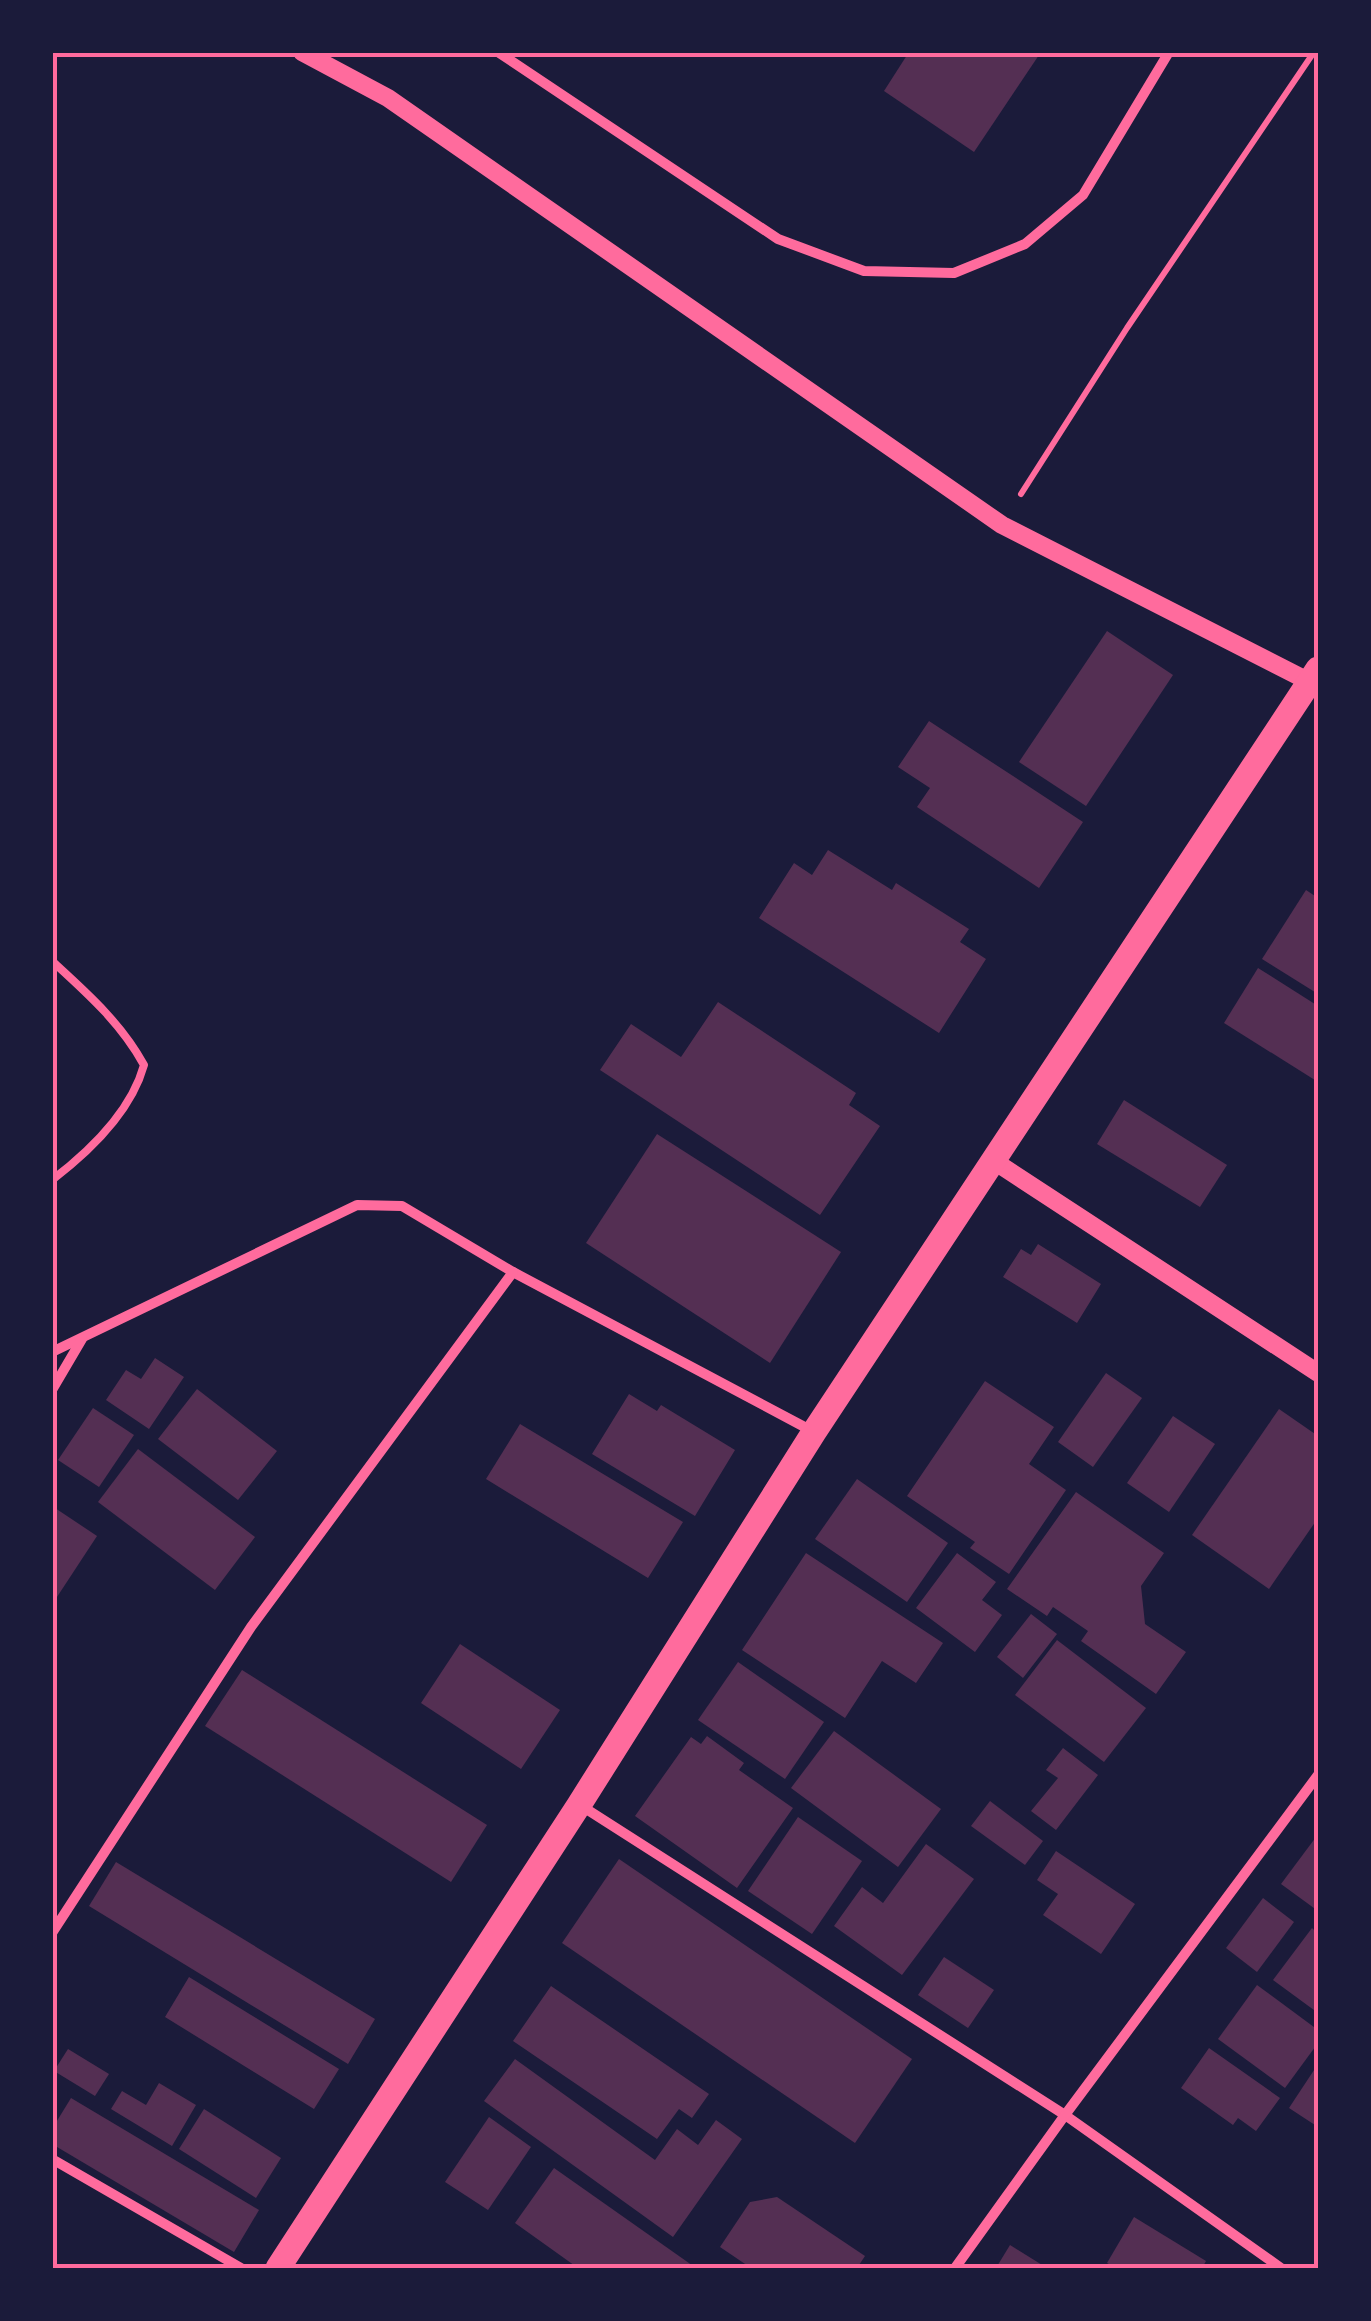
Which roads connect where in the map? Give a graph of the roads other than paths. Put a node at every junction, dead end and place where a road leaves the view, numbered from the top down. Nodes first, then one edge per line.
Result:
1 (302, 52) edge
2 (498, 52) edge
3 (1170, 52) edge
4 (1316, 680) edge
5 (52, 961) edge
6 (994, 1162) junction
7 (52, 1180) edge
8 (512, 1272) junction
9 (83, 1338) junction
10 (52, 1352) edge
11 (1318, 1373) edge
12 (52, 1390) edge
13 (814, 1432) junction
14 (1318, 1775) edge
15 (579, 1805) junction
16 (52, 1933) edge
17 (1065, 2115) junction
18 (52, 2159) edge
19 (242, 2268) edge
20 (278, 2268) edge
21 (955, 2268) edge
22 (1280, 2268) edge

1 - 4 street
2 - 3 street
4 - 6 main road
5 - 7 lane
6 - 11 street
6 - 13 main road
8 - 9 street
8 - 13 street
8 - 16 street
9 - 10 street
9 - 12 street
13 - 15 main road
14 - 17 street
15 - 17 street
15 - 20 main road
17 - 21 street
17 - 22 street
18 - 19 street

